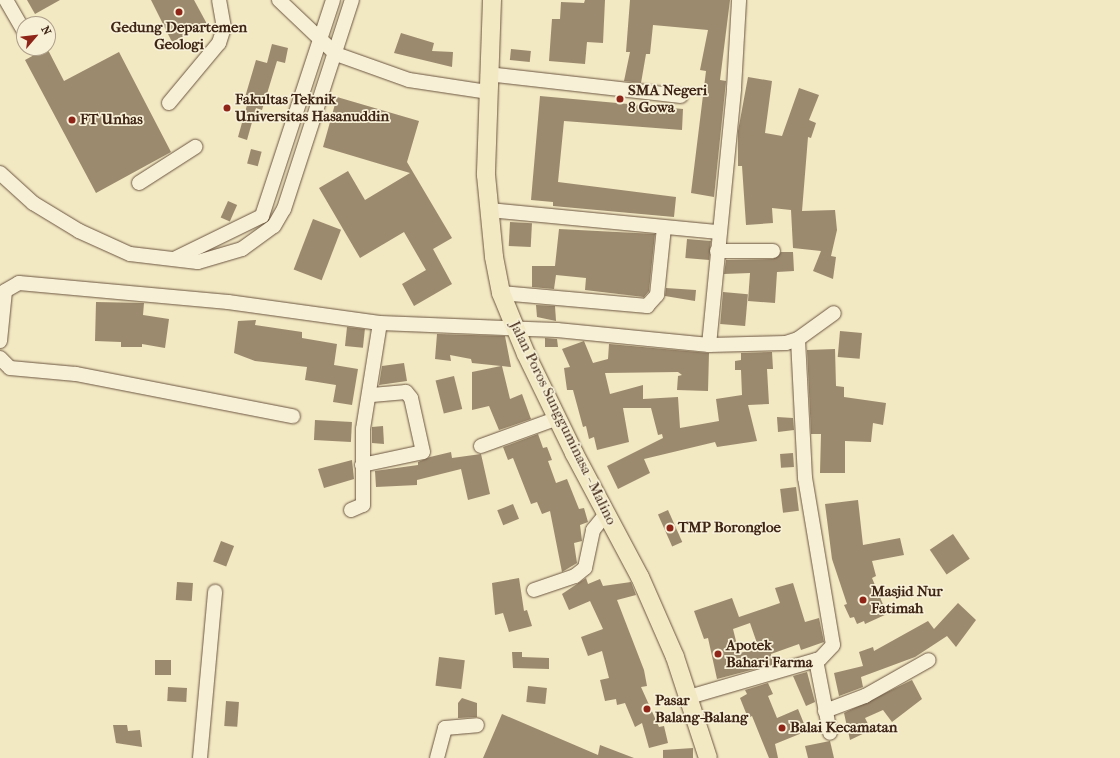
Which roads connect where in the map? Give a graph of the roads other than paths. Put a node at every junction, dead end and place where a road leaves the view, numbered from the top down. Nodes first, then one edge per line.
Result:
1 (6, 0) edge
2 (219, 0) edge
3 (279, 0) edge
4 (334, 0) edge
5 (352, 0) edge
6 (492, 0) edge
7 (739, 0) edge
8 (16, 17) edge
9 (320, 42) junction
10 (336, 54) junction
11 (488, 74) junction
12 (487, 92) junction
13 (681, 96) dead end
14 (169, 103) dead end
15 (195, 148) dead end
16 (0, 173) edge
17 (139, 183) dead end
18 (489, 210) junction
19 (664, 227) junction
20 (718, 232) junction
21 (717, 251) junction
22 (773, 251) dead end
23 (174, 259) junction
24 (501, 292) junction
25 (834, 313) dead end
26 (380, 324) junction
27 (516, 330) junction
28 (798, 339) junction
29 (0, 342) edge
30 (709, 345) junction
31 (0, 358) edge
32 (369, 395) junction
33 (293, 416) dead end
34 (558, 418) junction
35 (482, 446) dead end
36 (362, 465) junction
37 (351, 510) dead end
38 (607, 513) junction
39 (534, 590) dead end
40 (215, 592) dead end
41 (816, 660) junction
42 (928, 660) dead end
43 (690, 697) junction
44 (825, 711) junction
45 (477, 725) dead end
46 (830, 733) dead end
47 (200, 758) edge
48 (437, 758) edge
49 (708, 758) edge

1 - 8 street
2 - 14 street
3 - 9 street
4 - 9 street
5 - 10 street
6 - 11 main road, Jalan Poros Sungguminasa - Malino
7 - 20 street
9 - 10 street
9 - 23 street
10 - 12 street
10 - 23 street
11 - 12 main road, Jalan Poros Sungguminasa - Malino
11 - 13 street
12 - 18 main road, Jalan Poros Sungguminasa - Malino
15 - 17 street
16 - 23 street
18 - 19 street
18 - 24 main road, Jalan Poros Sungguminasa - Malino
19 - 20 street
19 - 24 street
20 - 21 street
21 - 22 street
21 - 30 street
24 - 27 main road, Jalan Poros Sungguminasa - Malino
25 - 28 street
26 - 27 street
26 - 29 street
26 - 32 street
27 - 30 street
27 - 34 main road, Jalan Poros Sungguminasa - Malino
28 - 30 street
28 - 41 street
31 - 33 street
32 - 36 street
32 - 36 street
34 - 35 street
34 - 38 main road, Jalan Poros Sungguminasa - Malino
36 - 37 street
38 - 39 street
38 - 43 main road, Jalan Poros Sungguminasa - Malino
40 - 47 street
41 - 43 street
41 - 44 street
42 - 44 street
43 - 49 main road, Jalan Poros Sungguminasa - Malino
44 - 46 street
45 - 48 street

